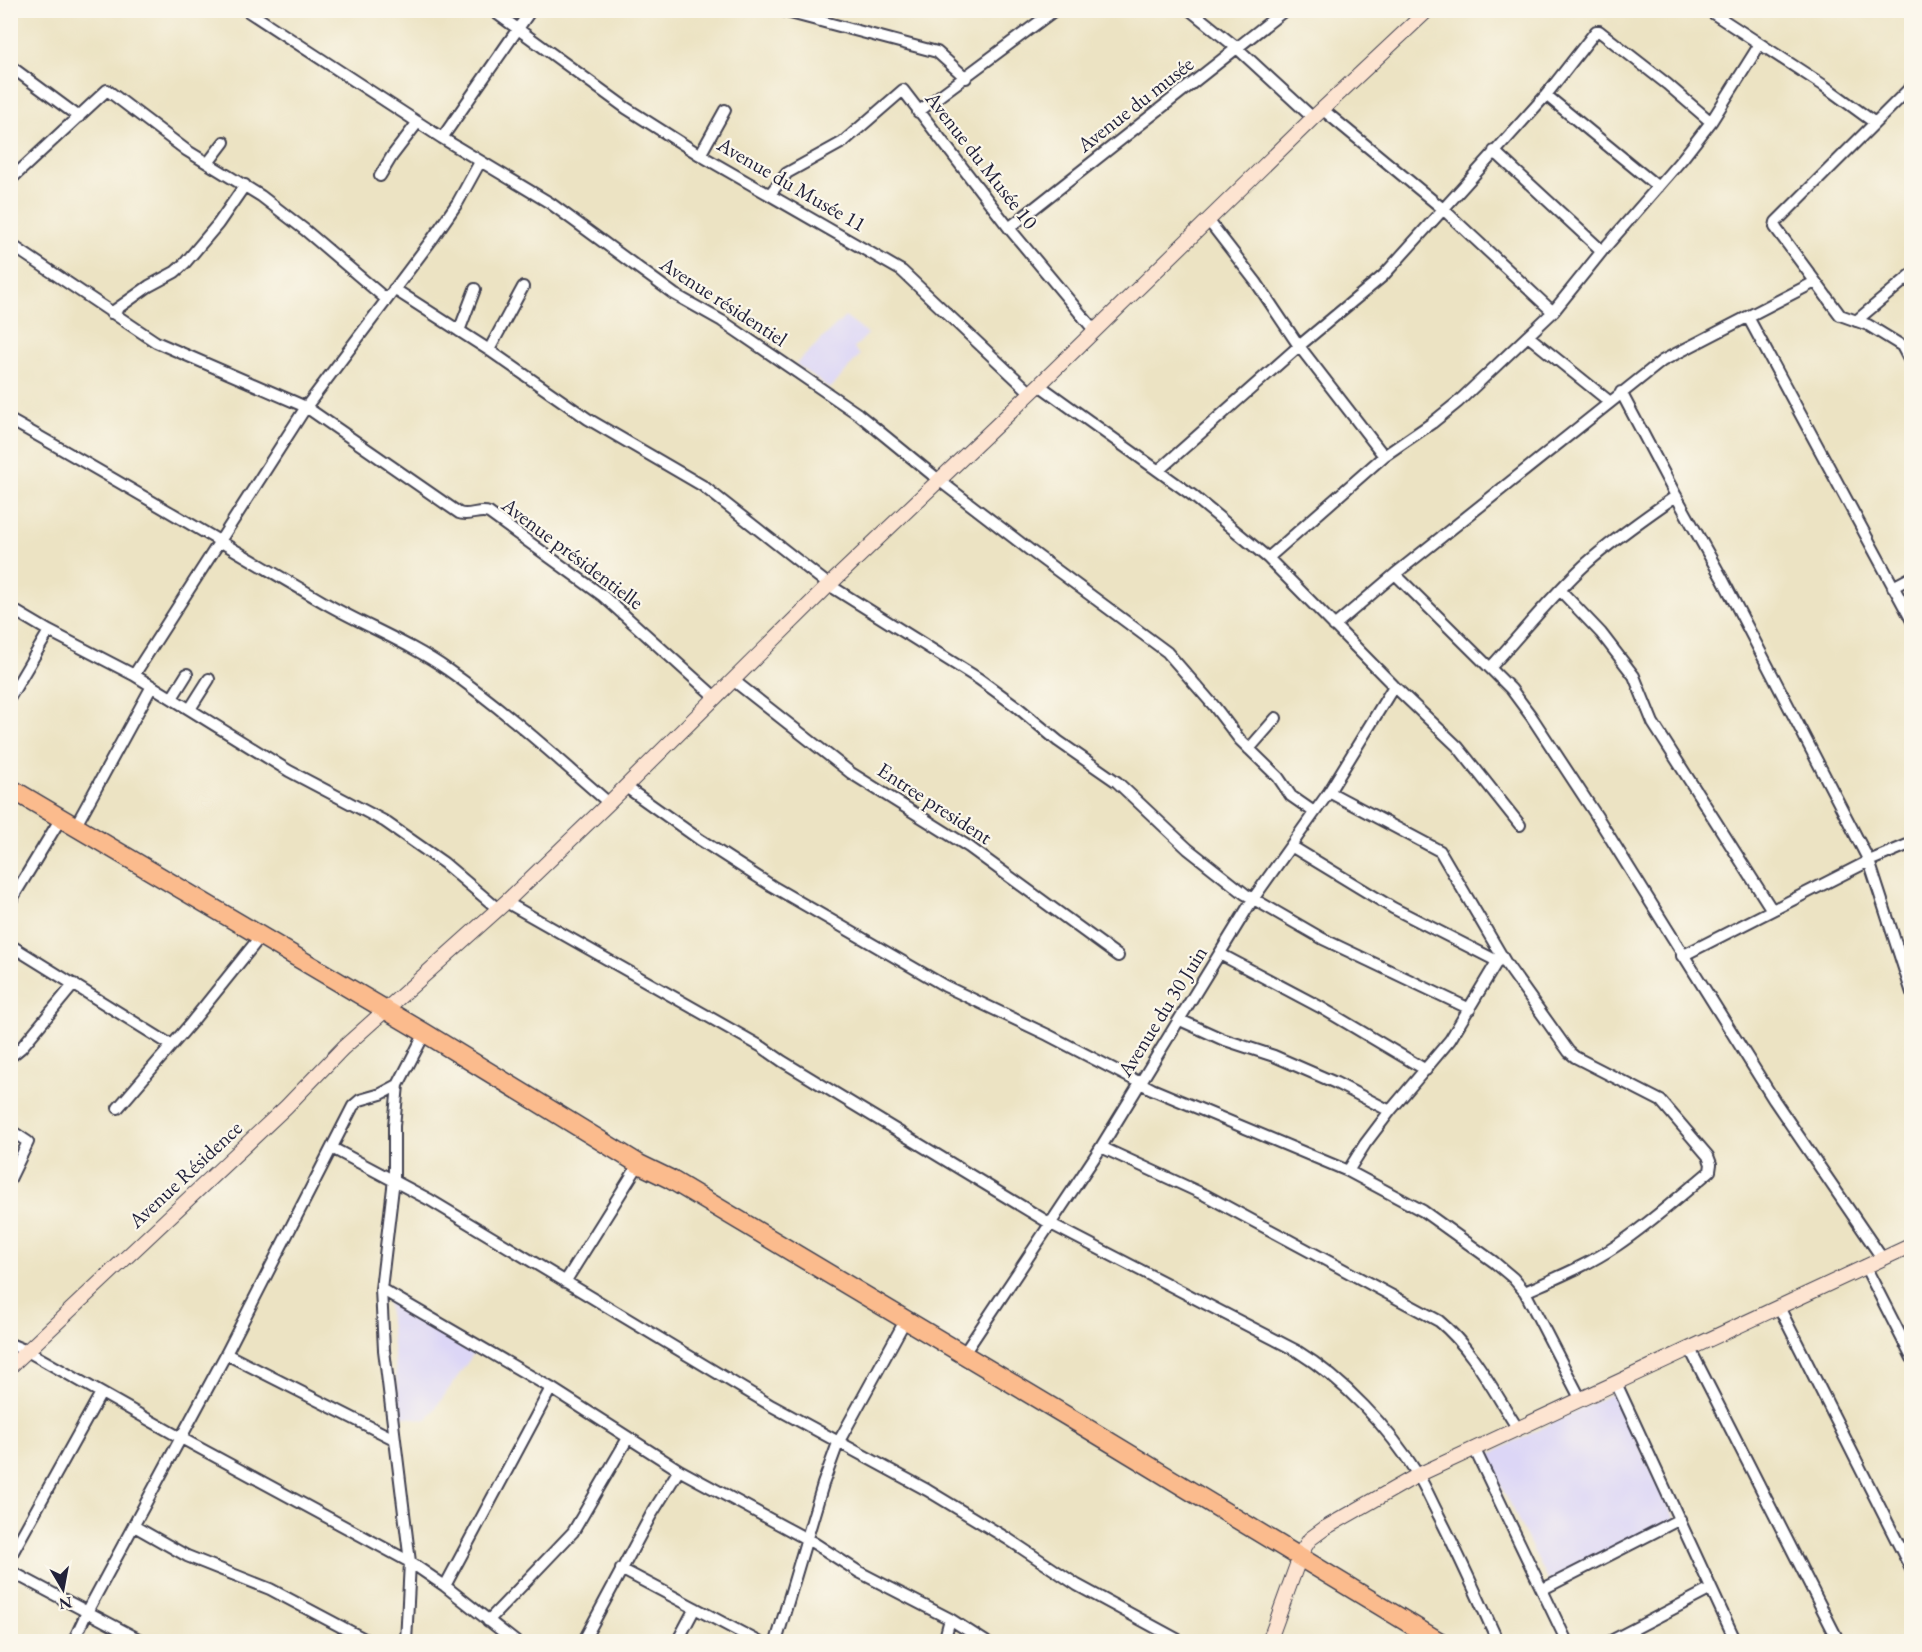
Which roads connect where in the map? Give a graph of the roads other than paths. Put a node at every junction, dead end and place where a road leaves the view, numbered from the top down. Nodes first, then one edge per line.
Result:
1 (246, 10) edge
2 (492, 10) edge
3 (531, 10) edge
4 (778, 10) edge
5 (1190, 10) edge
6 (1285, 10) edge
7 (1428, 10) edge
8 (1708, 10) edge
9 (1048, 12) edge
10 (517, 29) junction
11 (1760, 44) junction
12 (1237, 48) junction
13 (10, 66) edge
14 (966, 78) junction
15 (1911, 86) edge
16 (1546, 96) junction
17 (725, 110) dead end
18 (918, 112) junction
19 (1318, 114) junction
20 (80, 117) junction
21 (418, 122) junction
22 (1712, 122) junction
23 (1875, 123) junction
24 (442, 138) junction
25 (224, 142) dead end
26 (1494, 151) junction
27 (700, 155) junction
28 (480, 162) junction
29 (208, 163) junction
30 (380, 176) dead end
31 (10, 180) edge
32 (245, 185) junction
33 (1658, 187) junction
34 (770, 194) junction
35 (1443, 209) junction
36 (1208, 220) junction
37 (1009, 228) junction
38 (10, 244) edge
39 (1602, 250) junction
40 (1911, 274) edge
41 (1815, 282) junction
42 (1901, 283) junction
43 (523, 287) dead end
44 (1911, 288) edge
45 (394, 289) junction
46 (475, 289) dead end
47 (386, 299) junction
48 (1553, 312) junction
49 (111, 313) junction
50 (1748, 317) junction
51 (1856, 321) junction
52 (1094, 330) junction
53 (459, 332) junction
54 (1528, 336) junction
55 (1299, 346) junction
56 (489, 350) junction
57 (1907, 350) edge
58 (1911, 365) edge
59 (1035, 389) junction
60 (1621, 392) junction
61 (1610, 402) junction
62 (306, 407) junction
63 (10, 420) edge
64 (1384, 456) junction
65 (1159, 470) junction
66 (940, 481) junction
67 (1676, 496) junction
68 (220, 541) junction
69 (1268, 558) junction
70 (1395, 574) junction
71 (1911, 577) edge
72 (829, 585) junction
73 (1893, 586) junction
74 (1560, 590) junction
75 (10, 608) edge
76 (1911, 621) edge
77 (1334, 626) junction
78 (49, 631) junction
79 (1490, 668) junction
80 (187, 674) dead end
81 (134, 675) junction
82 (209, 679) dead end
83 (734, 680) junction
84 (152, 686) junction
85 (1394, 686) junction
86 (10, 697) edge
87 (715, 697) junction
88 (172, 698) junction
89 (190, 709) junction
90 (1276, 718) dead end
91 (1250, 749) junction
92 (626, 787) junction
93 (10, 788) edge
94 (1329, 792) junction
95 (609, 803) junction
96 (1314, 812) junction
97 (68, 822) junction
98 (1520, 825) dead end
99 (1911, 843) edge
100 (1291, 846) junction
101 (1869, 861) junction
102 (1254, 899) junction
103 (10, 902) edge
104 (502, 905) junction
105 (1772, 910) junction
106 (260, 937) junction
107 (10, 945) edge
108 (1220, 954) junction
109 (1118, 956) dead end
110 (1682, 956) junction
111 (1499, 958) junction
112 (74, 984) junction
113 (1911, 993) edge
114 (1470, 1009) junction
115 (386, 1010) junction
116 (1180, 1020) junction
117 (426, 1033) junction
118 (171, 1045) junction
119 (10, 1057) edge
120 (1426, 1070) junction
121 (1140, 1083) junction
122 (398, 1085) junction
123 (118, 1108) dead end
124 (1390, 1111) junction
125 (10, 1131) edge
126 (332, 1148) junction
127 (1101, 1148) junction
128 (639, 1164) junction
129 (1348, 1171) junction
130 (10, 1179) edge
131 (394, 1179) junction
132 (1051, 1224) junction
133 (1911, 1245) edge
134 (1882, 1258) junction
135 (1865, 1266) junction
136 (565, 1282) junction
137 (381, 1289) junction
138 (1525, 1292) junction
139 (1779, 1307) junction
140 (906, 1319) junction
141 (10, 1344) edge
142 (1690, 1349) junction
143 (27, 1350) junction
144 (226, 1354) junction
145 (963, 1355) junction
146 (1911, 1358) edge
147 (10, 1367) edge
148 (1616, 1383) junction
149 (551, 1388) junction
150 (101, 1393) junction
151 (1581, 1400) junction
152 (1518, 1429) junction
153 (181, 1438) junction
154 (628, 1438) junction
155 (393, 1439) junction
156 (838, 1443) junction
157 (1475, 1450) junction
158 (679, 1470) junction
159 (1418, 1475) junction
160 (1680, 1520) junction
161 (134, 1526) junction
162 (808, 1540) junction
163 (1300, 1556) junction
164 (10, 1557) edge
165 (410, 1562) junction
166 (621, 1569) junction
167 (10, 1571) edge
168 (1911, 1571) edge
169 (445, 1586) junction
170 (1543, 1589) junction
171 (1711, 1589) junction
172 (695, 1608) junction
173 (87, 1612) junction
174 (950, 1620) junction
175 (489, 1621) junction
176 (73, 1641) edge
177 (144, 1641) edge
178 (370, 1641) edge
179 (406, 1641) edge
180 (516, 1641) edge
181 (583, 1641) edge
182 (677, 1641) edge
183 (759, 1641) edge
184 (776, 1641) edge
185 (944, 1641) edge
186 (986, 1641) edge
187 (1182, 1641) edge
188 (1269, 1641) edge
189 (1440, 1641) edge
190 (1498, 1641) edge
191 (1567, 1641) edge
192 (1609, 1641) edge
193 (1736, 1641) edge
194 (1839, 1641) edge

1 - 21 street, Avenue résidentiel
2 - 10 street, Avenue du Musée 11
3 - 10 street
4 - 14 street, Avenue du Musée 10
5 - 12 street
6 - 12 street, Avenue du musée
7 - 19 street, Avenue Résidence
8 - 11 street
9 - 14 street
10 - 24 street
10 - 27 street, Avenue du Musée 11
11 - 22 street
11 - 23 street
12 - 19 street
12 - 37 street, Avenue du musée
13 - 20 street
14 - 18 street
15 - 23 street
16 - 22 street
16 - 26 street
16 - 33 street
17 - 27 street
18 - 34 street, Avenue du Musée 10
18 - 37 street, Avenue du Musée 10
19 - 35 street
19 - 36 street, Avenue Résidence
20 - 29 street
20 - 31 street
21 - 24 street, Avenue résidentiel
21 - 30 street
22 - 33 street
23 - 41 street
24 - 28 street, Avenue résidentiel
25 - 29 street
26 - 35 street
26 - 39 street
27 - 34 street, Avenue du Musée 11
28 - 45 street
28 - 66 street, Avenue résidentiel
29 - 32 street
32 - 47 street
32 - 49 street
33 - 39 street
34 - 59 street, Avenue du Musée 11
35 - 48 street
35 - 55 street
36 - 52 street, Avenue Résidence
36 - 55 street
37 - 52 street, Avenue du Musée 10
38 - 49 street, Avenue présidentielle
39 - 48 street
40 - 42 street
41 - 50 street
41 - 51 street
42 - 44 street
42 - 51 street
43 - 56 street
45 - 47 street
45 - 53 street
46 - 53 street
47 - 62 street
48 - 54 street
49 - 62 street, Avenue présidentielle
50 - 60 street
50 - 73 street
51 - 57 street
52 - 59 street, Avenue Résidence
53 - 56 street
54 - 61 street
54 - 64 street
55 - 64 street
55 - 65 street
56 - 72 street
57 - 58 street
59 - 65 street, Avenue du Musée 11
59 - 66 street, Avenue Résidence
60 - 61 street
60 - 67 street
61 - 70 street
62 - 68 street
62 - 87 street, Avenue présidentielle
63 - 68 street
64 - 69 street
65 - 69 street, Avenue du Musée 11
66 - 72 street, Avenue Résidence
66 - 91 street, Avenue résidentiel
67 - 74 street
67 - 101 street
68 - 81 street
68 - 95 street
69 - 77 street, Avenue du Musée 11
70 - 77 street
70 - 79 street
71 - 73 street
72 - 83 street, Avenue Résidence
72 - 102 street
73 - 76 street
74 - 79 street
74 - 105 street
75 - 78 street
77 - 85 street, Avenue du Musée 11
78 - 81 street
78 - 86 street
79 - 110 street
80 - 88 street
81 - 84 street
82 - 89 street
83 - 87 street, Avenue Résidence
83 - 109 street, Entree president
84 - 88 street
84 - 97 street
85 - 94 street, Avenue du 30 Juin
85 - 98 street, Avenue du Musée 11
87 - 92 street, Avenue Résidence
88 - 89 street
89 - 104 street
90 - 91 street
91 - 96 street, Avenue résidentiel
92 - 95 street, Avenue Résidence
92 - 121 street
93 - 97 highway
94 - 96 street, Avenue du 30 Juin
94 - 111 street
95 - 104 street, Avenue Résidence
96 - 100 street, Avenue du 30 Juin
97 - 103 street
97 - 106 highway
99 - 101 street
100 - 102 street, Avenue du 30 Juin
100 - 111 street
101 - 105 street
101 - 113 street
102 - 108 street, Avenue du 30 Juin
102 - 114 street
104 - 115 street, Avenue Résidence
104 - 132 street
105 - 110 street
106 - 115 highway
106 - 118 street
107 - 112 street
108 - 116 street, Avenue du 30 Juin
108 - 120 street
110 - 134 street
111 - 114 street
111 - 138 street
112 - 118 street
112 - 119 street
114 - 120 street
115 - 117 highway
115 - 143 street, Avenue Résidence
116 - 121 street, Avenue du 30 Juin
116 - 124 street
117 - 122 street
117 - 128 highway
118 - 123 street
120 - 124 street
121 - 127 street, Avenue du 30 Juin
121 - 129 street
122 - 126 street
122 - 131 street
124 - 129 street
125 - 130 street
126 - 131 street
126 - 144 street
127 - 132 street, Avenue du 30 Juin
127 - 152 street
128 - 136 street
128 - 140 highway
129 - 138 street
131 - 136 street
131 - 137 street
132 - 145 street, Avenue du 30 Juin
132 - 159 street
133 - 134 street
134 - 135 street
135 - 139 street
135 - 146 street
136 - 156 street
137 - 149 street
137 - 155 street
138 - 151 street
139 - 142 street
139 - 168 street
140 - 145 highway
140 - 156 street
141 - 143 street
142 - 148 street
142 - 194 street
143 - 147 street, Avenue Résidence
143 - 150 street
144 - 153 street
144 - 155 street
145 - 163 highway
148 - 151 street
148 - 160 street
149 - 154 street
149 - 169 street
150 - 153 street
150 - 164 street
151 - 152 street
152 - 157 street
153 - 161 street
153 - 165 street
154 - 158 street
154 - 175 street
155 - 165 street
156 - 162 street
156 - 187 street
157 - 159 street
157 - 170 street
158 - 162 street
158 - 166 street
159 - 163 street
159 - 190 street
160 - 170 street
160 - 171 street
161 - 173 street
161 - 178 street
162 - 174 street
162 - 184 street
163 - 188 street
163 - 189 highway
165 - 169 street
165 - 179 street
166 - 172 street
166 - 181 street
167 - 173 street
169 - 175 street
170 - 191 street
171 - 192 street
171 - 193 street
172 - 182 street
172 - 183 street
173 - 176 street
173 - 177 street
174 - 185 street
174 - 186 street
175 - 180 street

